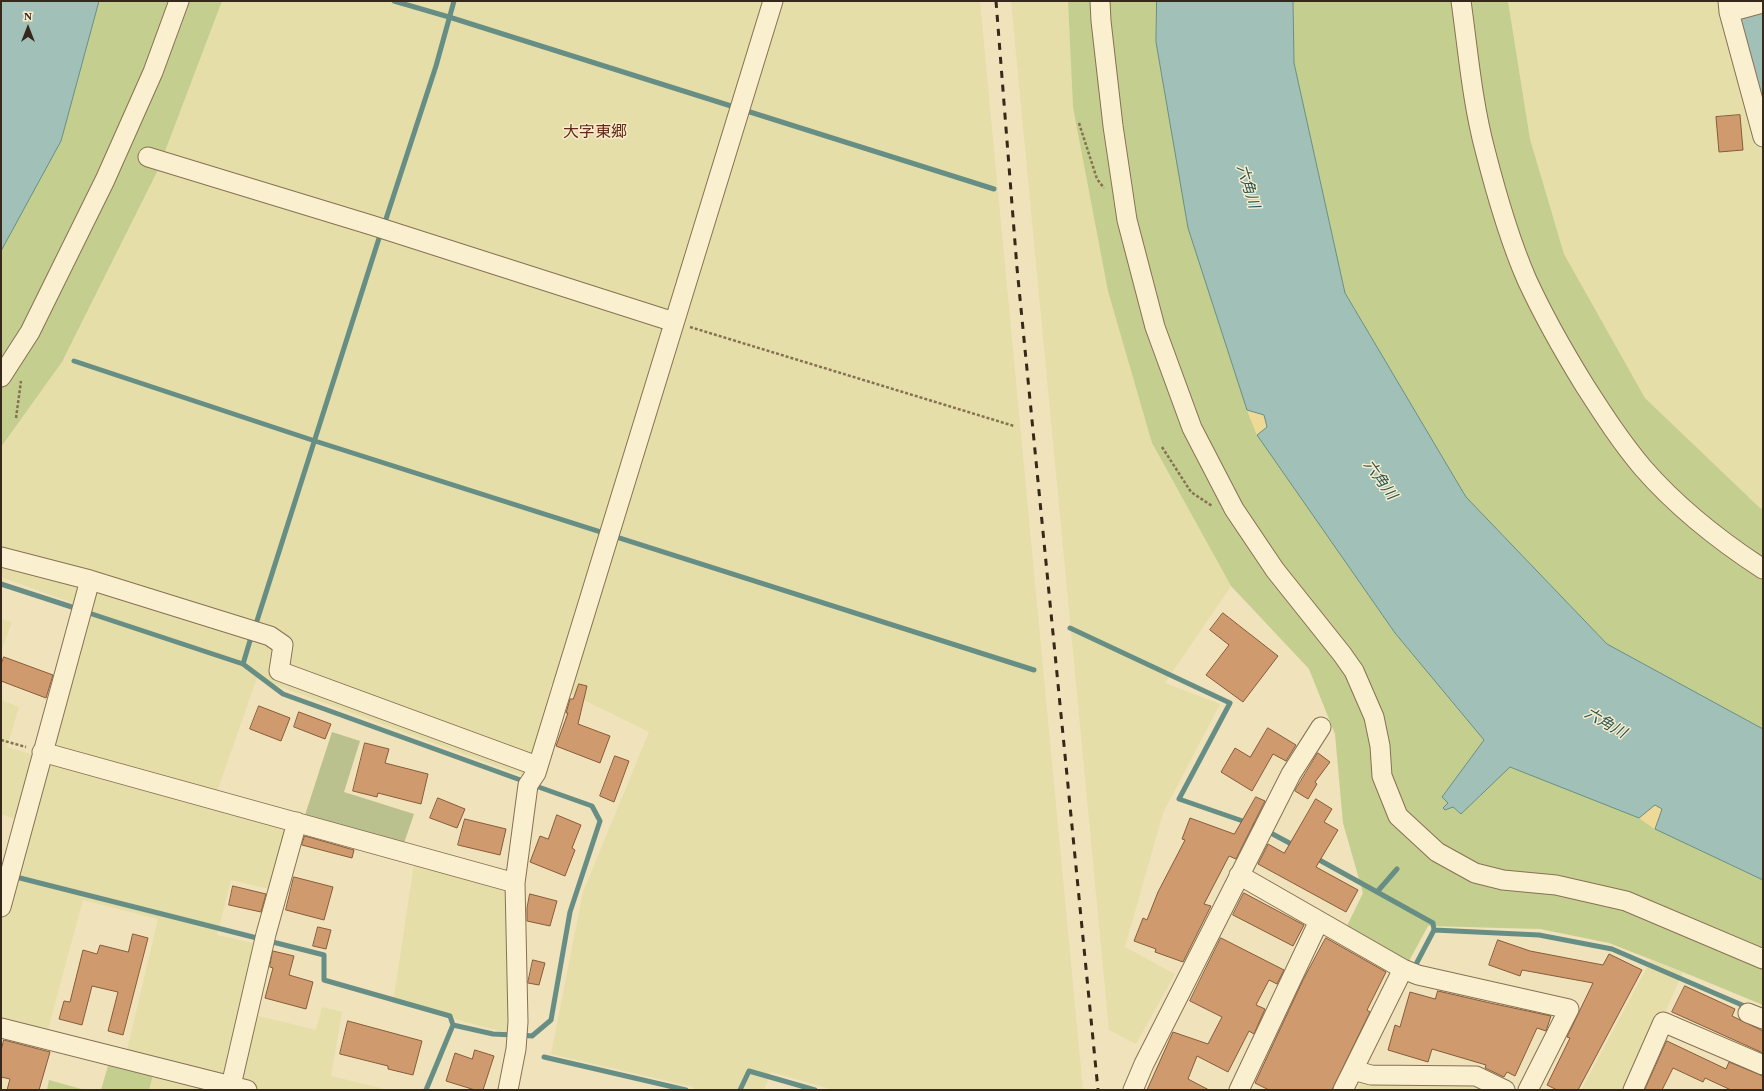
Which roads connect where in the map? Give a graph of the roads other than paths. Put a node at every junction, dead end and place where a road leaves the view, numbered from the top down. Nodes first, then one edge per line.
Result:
1 (179, 1) edge
2 (773, 1) edge
3 (1100, 1) edge
4 (1461, 1) edge
5 (1763, 3) edge
6 (1728, 7) edge
7 (1763, 137) edge
8 (148, 157) dead end
9 (674, 322) junction
10 (1, 377) edge
11 (1, 557) edge
12 (1763, 569) edge
13 (89, 588) junction
14 (1321, 727) dead end
15 (42, 752) junction
16 (534, 775) junction
17 (297, 822) junction
18 (1239, 876) junction
19 (515, 883) junction
20 (1, 907) edge
21 (1319, 921) junction
22 (1763, 959) edge
23 (1410, 972) junction
24 (1, 1028) edge
25 (1763, 1065) edge
26 (1360, 1072) junction
27 (236, 1089) edge
28 (508, 1090) edge
29 (1133, 1090) edge
30 (1239, 1090) edge
31 (1343, 1090) edge
32 (1505, 1090) edge
33 (1528, 1090) edge
34 (1633, 1090) edge

1 - 10 street
2 - 9 street
3 - 22 street
4 - 12 street
5 - 6 street
6 - 7 street
8 - 9 street
9 - 16 street
11 - 13 street
13 - 15 street
13 - 16 street
14 - 18 street
15 - 17 street
15 - 20 street
16 - 19 street
17 - 19 street
17 - 27 street
18 - 21 street
18 - 29 street
19 - 28 street
21 - 23 street
21 - 30 street
23 - 26 street
23 - 33 street
24 - 27 street
25 - 34 street
26 - 31 street
26 - 32 street

